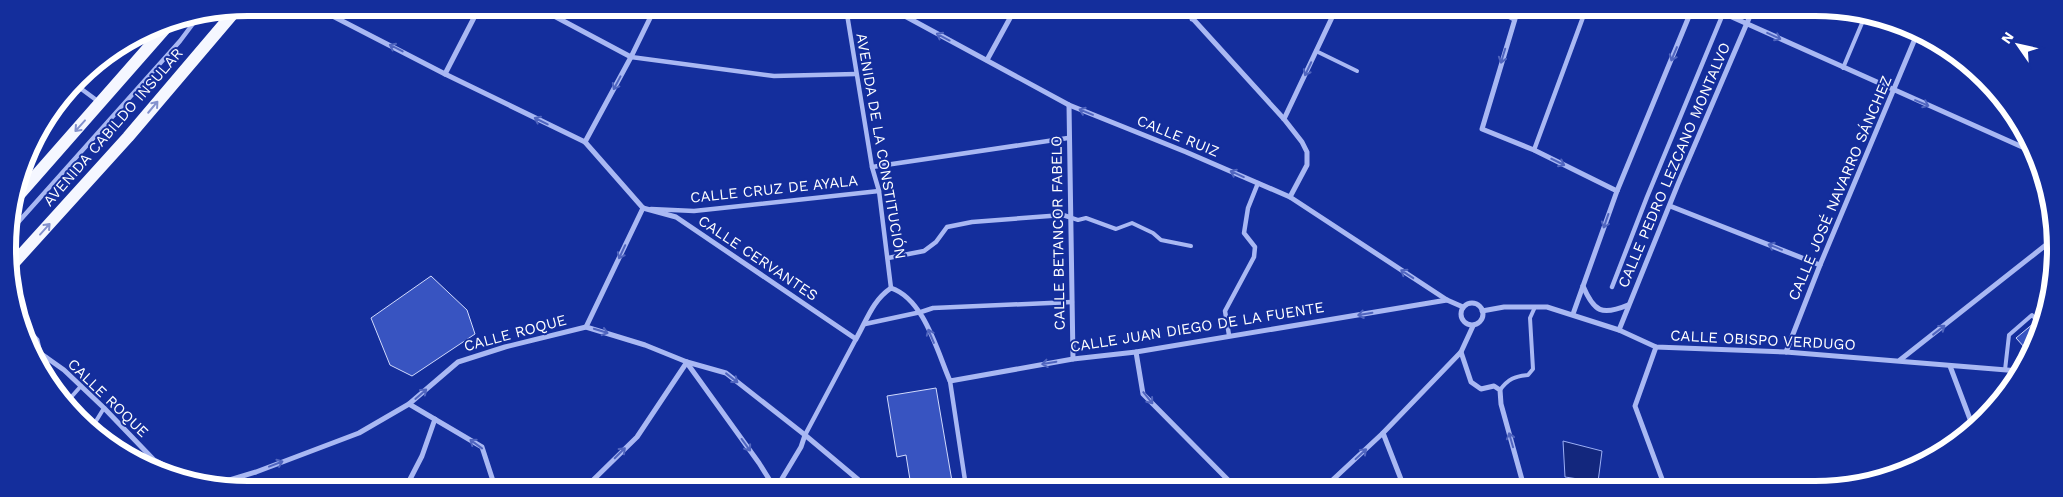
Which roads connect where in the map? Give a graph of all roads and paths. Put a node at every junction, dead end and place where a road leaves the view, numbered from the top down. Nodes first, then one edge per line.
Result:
1 (333, 16) edge
2 (475, 16) edge
3 (555, 16) edge
4 (563, 16) edge
5 (651, 16) edge
6 (847, 16) edge
7 (905, 16) edge
8 (1011, 16) edge
9 (1190, 16) edge
10 (1333, 16) edge
11 (1508, 16) edge
12 (1515, 16) edge
13 (1583, 16) edge
14 (1689, 16) edge
15 (1723, 16) edge
16 (1732, 16) edge
17 (1750, 16) edge
18 (230, 17) edge
19 (561, 19) junction
20 (1192, 19) joint
21 (1514, 19) junction
22 (1863, 22) edge
23 (194, 23) edge
24 (1747, 24) junction
25 (161, 34) edge
26 (1915, 39) edge
27 (1316, 51) junction
28 (631, 57) junction
29 (987, 60) junction
30 (1843, 68) junction
31 (1358, 71) dead end
32 (445, 74) junction
33 (856, 74) junction
34 (80, 88) edge
35 (1894, 91) junction
36 (100, 103) junction
37 (1069, 105) junction
38 (1284, 119) junction
39 (1068, 138) junction
40 (585, 142) junction
41 (2024, 147) edge
42 (1534, 150) junction
43 (872, 167) junction
44 (1258, 183) junction
45 (24, 190) edge
46 (1616, 190) junction
47 (878, 191) junction
48 (1290, 197) junction
49 (1670, 206) junction
50 (643, 208) junction
51 (1069, 217) junction
52 (18, 223) edge
53 (2047, 244) edge
54 (1190, 246) dead end
55 (888, 258) junction
56 (17, 260) edge
57 (1820, 265) junction
58 (1582, 286) junction
59 (1612, 287) dead end
60 (893, 288) junction
61 (1447, 300) junction
62 (1072, 302) junction
63 (1628, 305) junction
64 (1463, 307) junction
65 (1535, 307) junction
66 (1482, 311) junction
67 (921, 312) junction
68 (1573, 314) junction
69 (2035, 319) edge
70 (865, 324) junction
71 (1474, 326) junction
72 (586, 327) junction
73 (1619, 330) junction
74 (1229, 335) junction
75 (856, 339) junction
76 (1656, 347) junction
77 (1136, 352) junction
78 (1461, 352) junction
79 (1786, 352) junction
80 (42, 355) edge
81 (46, 357) joint
82 (1073, 359) junction
83 (1900, 360) junction
84 (687, 362) junction
85 (1950, 366) junction
86 (2006, 370) junction
87 (2013, 371) edge
88 (950, 380) junction
89 (81, 386) junction
90 (1500, 390) junction
91 (71, 398) edge
92 (409, 404) junction
93 (104, 408) junction
94 (435, 420) junction
95 (1971, 421) edge
96 (95, 423) edge
97 (1383, 433) junction
98 (806, 435) junction
99 (149, 458) edge
100 (230, 480) edge
101 (409, 481) edge
102 (493, 481) edge
103 (592, 481) edge
104 (771, 481) edge
105 (779, 481) edge
106 (860, 481) edge
107 (965, 481) edge
108 (1227, 481) edge
109 (1332, 481) edge
110 (1401, 481) edge
111 (1522, 481) edge
112 (1662, 481) edge

32 -> 1 street
2 - 32 street
3 - 19 street
4 - 19 street
5 - 28 street
6 - 33 street, AVENIDA DE LA CONSTITUCIÓN
29 -> 7 street, CALLE RUIZ
8 - 29 street
9 - 20 street
10 - 27 street
11 - 21 street
12 - 21 street
13 - 42 street
14 -> 46 street
15 - 59 street
16 - 24 street
17 - 24 street, CALLE PEDRO LEZCANO MONTALVO
56 -> 18 main road, AVENIDA CABILDO INSULAR
19 - 28 street
20 - 38 street
21 -> 42 street
22 - 30 lane
23 - 52 street
24 -> 30 street
24 - 49 street, CALLE PEDRO LEZCANO MONTALVO
25 - 36 main road, AVENIDA CABILDO INSULAR
26 - 35 street, CALLE JOSÉ NAVARRO SÁNCHEZ
27 - 31 lane
27 -> 38 street
28 - 33 street
28 -> 40 street
29 - 37 street, CALLE RUIZ
30 - 35 street
40 -> 32 street
33 - 43 street, AVENIDA DE LA CONSTITUCIÓN
34 - 36 street
35 -> 41 street
35 - 57 street, CALLE JOSÉ NAVARRO SÁNCHEZ
36 -> 45 main road, AVENIDA CABILDO INSULAR
37 - 39 street, CALLE BETANCOR FABELO
44 -> 37 street, CALLE RUIZ
38 - 48 street
39 - 43 street
39 - 51 street, CALLE BETANCOR FABELO
40 - 50 street
42 -> 46 street
43 - 47 street, AVENIDA DE LA CONSTITUCIÓN
44 - 48 street, CALLE RUIZ
44 - 74 street
46 -> 58 street
47 - 50 street, CALLE CRUZ DE AYALA
47 - 55 street, AVENIDA DE LA CONSTITUCIÓN
61 -> 48 street, CALLE RUIZ
57 -> 49 street
49 - 63 street, CALLE PEDRO LEZCANO MONTALVO
50 -> 72 street
50 - 75 street, CALLE CERVANTES
51 - 54 lane
51 - 55 street
51 - 62 street, CALLE BETANCOR FABELO
83 -> 53 street
55 - 60 street, AVENIDA DE LA CONSTITUCIÓN
57 - 79 street, CALLE JOSÉ NAVARRO SÁNCHEZ
58 - 63 street
58 - 68 street
60 - 67 street
60 - 70 street
61 - 64 street, CALLE RUIZ
61 -> 74 street, CALLE JUAN DIEGO DE LA FUENTE
62 - 67 street
62 - 82 street, CALLE BETANCOR FABELO
63 - 73 street, CALLE PEDRO LEZCANO MONTALVO
64 - 66 street
64 - 71 street
65 - 66 street, CALLE OBISPO VERDUGO
65 - 68 street, CALLE OBISPO VERDUGO
65 - 90 lane
66 - 71 street
67 - 70 street
88 -> 67 street
68 - 73 street, CALLE OBISPO VERDUGO
69 - 86 lane
70 - 75 street
71 - 78 street
72 -> 84 street, CALLE ROQUE
92 -> 72 street, CALLE ROQUE
73 - 76 street, CALLE OBISPO VERDUGO
74 - 77 street, CALLE JUAN DIEGO DE LA FUENTE
75 - 98 street
76 - 79 street, CALLE OBISPO VERDUGO
76 - 112 street
77 - 82 street, CALLE JUAN DIEGO DE LA FUENTE
77 -> 108 street
78 - 90 street
78 - 97 street
79 - 83 street, CALLE OBISPO VERDUGO
80 - 81 street, CALLE ROQUE
81 - 89 street, CALLE ROQUE
82 -> 88 street, CALLE JUAN DIEGO DE LA FUENTE
83 - 85 street, CALLE OBISPO VERDUGO
84 -> 98 street, CALLE ROQUE
103 -> 84 street
84 -> 104 street
85 - 86 street, CALLE OBISPO VERDUGO
85 - 95 street
86 - 87 street, CALLE OBISPO VERDUGO
88 - 107 street
89 - 91 lane
89 - 93 street, CALLE ROQUE
111 -> 90 street
92 - 94 street
100 -> 92 street, CALLE ROQUE
93 - 96 lane
93 - 99 street, CALLE ROQUE
94 - 101 street
102 -> 94 street
109 -> 97 street
97 - 110 street
98 - 105 street
98 - 106 street, CALLE ROQUE

